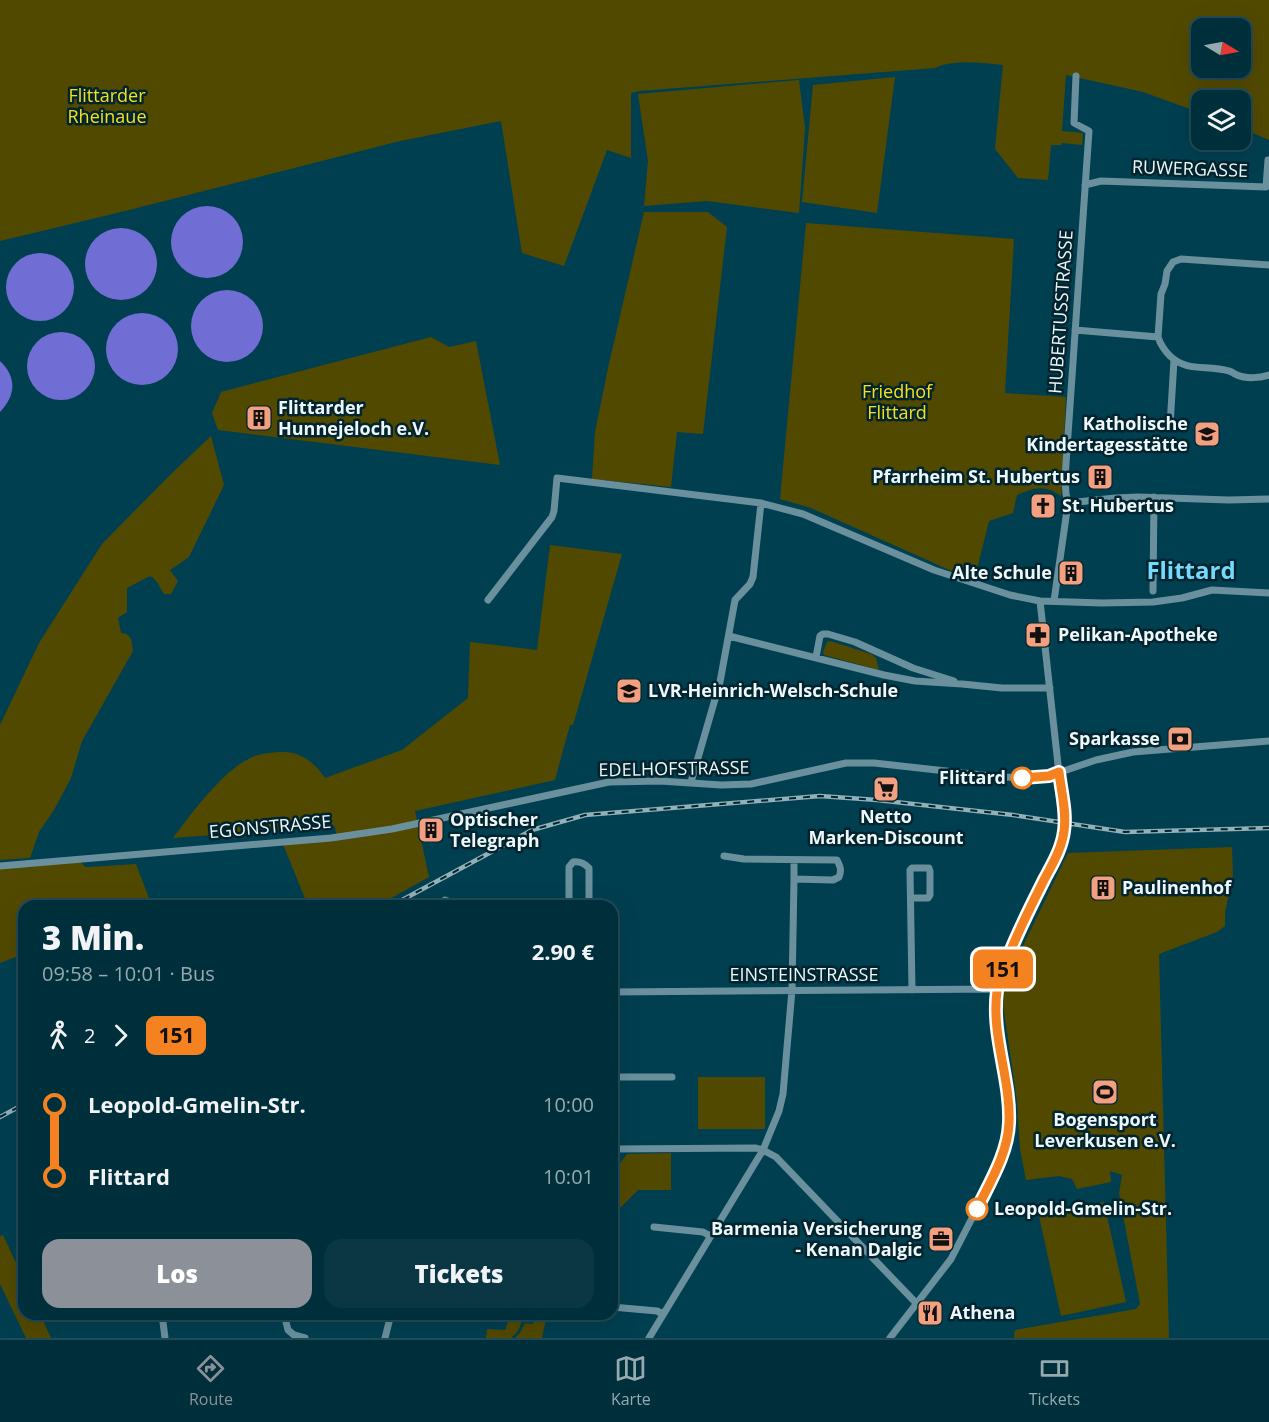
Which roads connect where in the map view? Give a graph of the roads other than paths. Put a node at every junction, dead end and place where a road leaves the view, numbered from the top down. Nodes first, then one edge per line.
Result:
1 (1076, 76) dead end
2 (1268, 160) edge
3 (1085, 185) junction
4 (1269, 265) edge
5 (1075, 330) junction
6 (1158, 337) junction
7 (1174, 360) junction
8 (1269, 375) edge
9 (1170, 426) dead end
10 (1154, 497) junction
11 (1269, 499) edge
12 (761, 503) junction
13 (1068, 503) junction
14 (1153, 591) dead end
15 (1269, 592) edge
16 (488, 600) dead end
17 (1040, 601) junction
18 (1054, 601) junction
19 (729, 636) junction
20 (816, 657) junction
21 (962, 684) junction
22 (1050, 688) junction
23 (1269, 741) edge
24 (1059, 772) junction
25 (691, 782) junction
26 (539, 796) joint
27 (724, 856) dead end
28 (794, 860) junction
29 (0, 866) edge
30 (794, 879) junction
31 (910, 898) junction
32 (569, 900) edge
33 (589, 900) edge
34 (997, 989) junction
35 (792, 990) junction
36 (912, 990) junction
37 (618, 992) edge
38 (618, 1077) edge
39 (672, 1077) dead end
40 (618, 1149) edge
41 (763, 1150) junction
42 (654, 1227) dead end
43 (710, 1236) junction
44 (917, 1304) junction
45 (618, 1308) edge
46 (663, 1314) junction
47 (163, 1320) edge
48 (286, 1320) edge
49 (390, 1320) edge
50 (165, 1338) edge
51 (304, 1338) edge
52 (385, 1338) edge
53 (649, 1338) edge
54 (890, 1338) edge

1 - 3 street, HUBERTUSSTRASSE
2 - 3 street, RUWERGASSE
3 - 5 street, HUBERTUSSTRASSE
4 - 6 street
5 - 6 street
5 - 13 street, HUBERTUSSTRASSE
6 - 7 street
7 - 8 street
7 - 9 street
10 - 11 street
10 - 13 street
10 - 14 street
12 - 16 street
12 - 17 street
12 - 19 street
13 - 18 street, HUBERTUSSTRASSE
15 - 18 street
17 - 18 street
17 - 22 street
19 - 20 street
19 - 25 street
20 - 21 street
20 - 21 street
21 - 22 street
22 - 24 street
23 - 24 street, EDELHOFSTRASSE
24 - 25 street, EDELHOFSTRASSE
24 - 34 street
25 - 26 street, EDELHOFSTRASSE
26 - 29 street, EGONSTRASSE
27 - 28 street
28 - 30 street
28 - 30 street
30 - 35 street
31 - 31 street
31 - 36 street
32 - 33 street
34 - 36 street, EINSTEINSTRASSE
34 - 44 street
35 - 36 street, EINSTEINSTRASSE
35 - 37 street, EINSTEINSTRASSE
35 - 41 street
38 - 39 street
40 - 41 street
41 - 43 street
41 - 44 street
42 - 43 street
43 - 46 street
44 - 54 street
45 - 46 street
46 - 53 street
47 - 50 street
48 - 51 street
49 - 52 street

